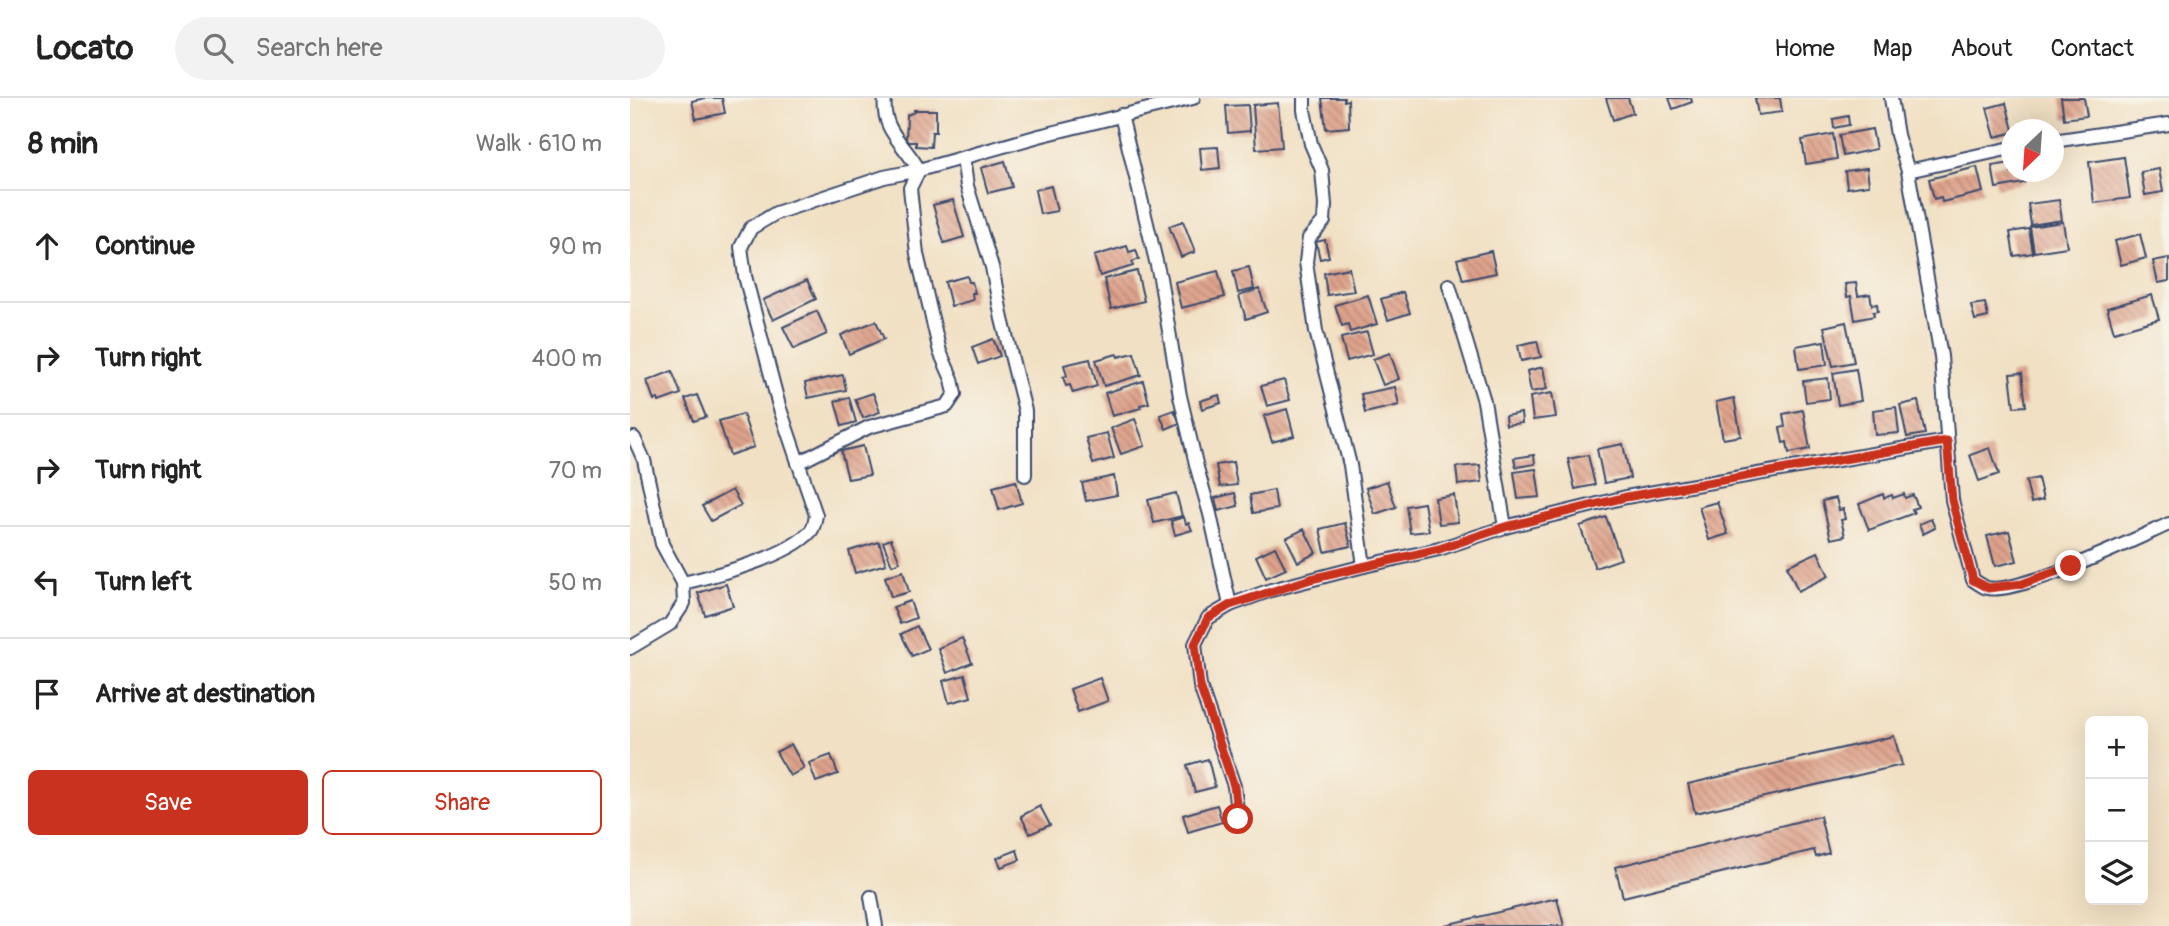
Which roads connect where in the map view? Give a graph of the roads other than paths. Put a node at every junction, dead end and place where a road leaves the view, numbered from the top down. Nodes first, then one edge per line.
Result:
1 (885, 98) edge
2 (1193, 98) edge
3 (1304, 98) edge
4 (1891, 98) edge
5 (1121, 115) junction
6 (2169, 124) edge
7 (2064, 139) edge
8 (2001, 150) edge
9 (963, 158) junction
10 (919, 170) junction
11 (1908, 171) junction
12 (1449, 285) dead end
13 (634, 438) dead end
14 (1947, 441) junction
15 (798, 463) junction
16 (1025, 475) dead end
17 (2169, 524) edge
18 (1505, 527) junction
19 (1364, 566) junction
20 (683, 583) junction
21 (1230, 605) junction
22 (630, 648) edge
23 (1238, 819) dead end
24 (871, 897) dead end
25 (876, 926) edge

1 - 10 street
2 - 5 street
3 - 19 street
4 - 11 street
5 - 9 street
5 - 21 street
6 - 7 street
8 - 11 street
9 - 10 street
9 - 16 street
10 - 15 street
10 - 15 street
11 - 14 street
12 - 18 street
13 - 20 street
14 - 17 street
14 - 18 street
15 - 20 street
18 - 19 street
19 - 21 street
20 - 22 street
21 - 23 street
24 - 25 street

